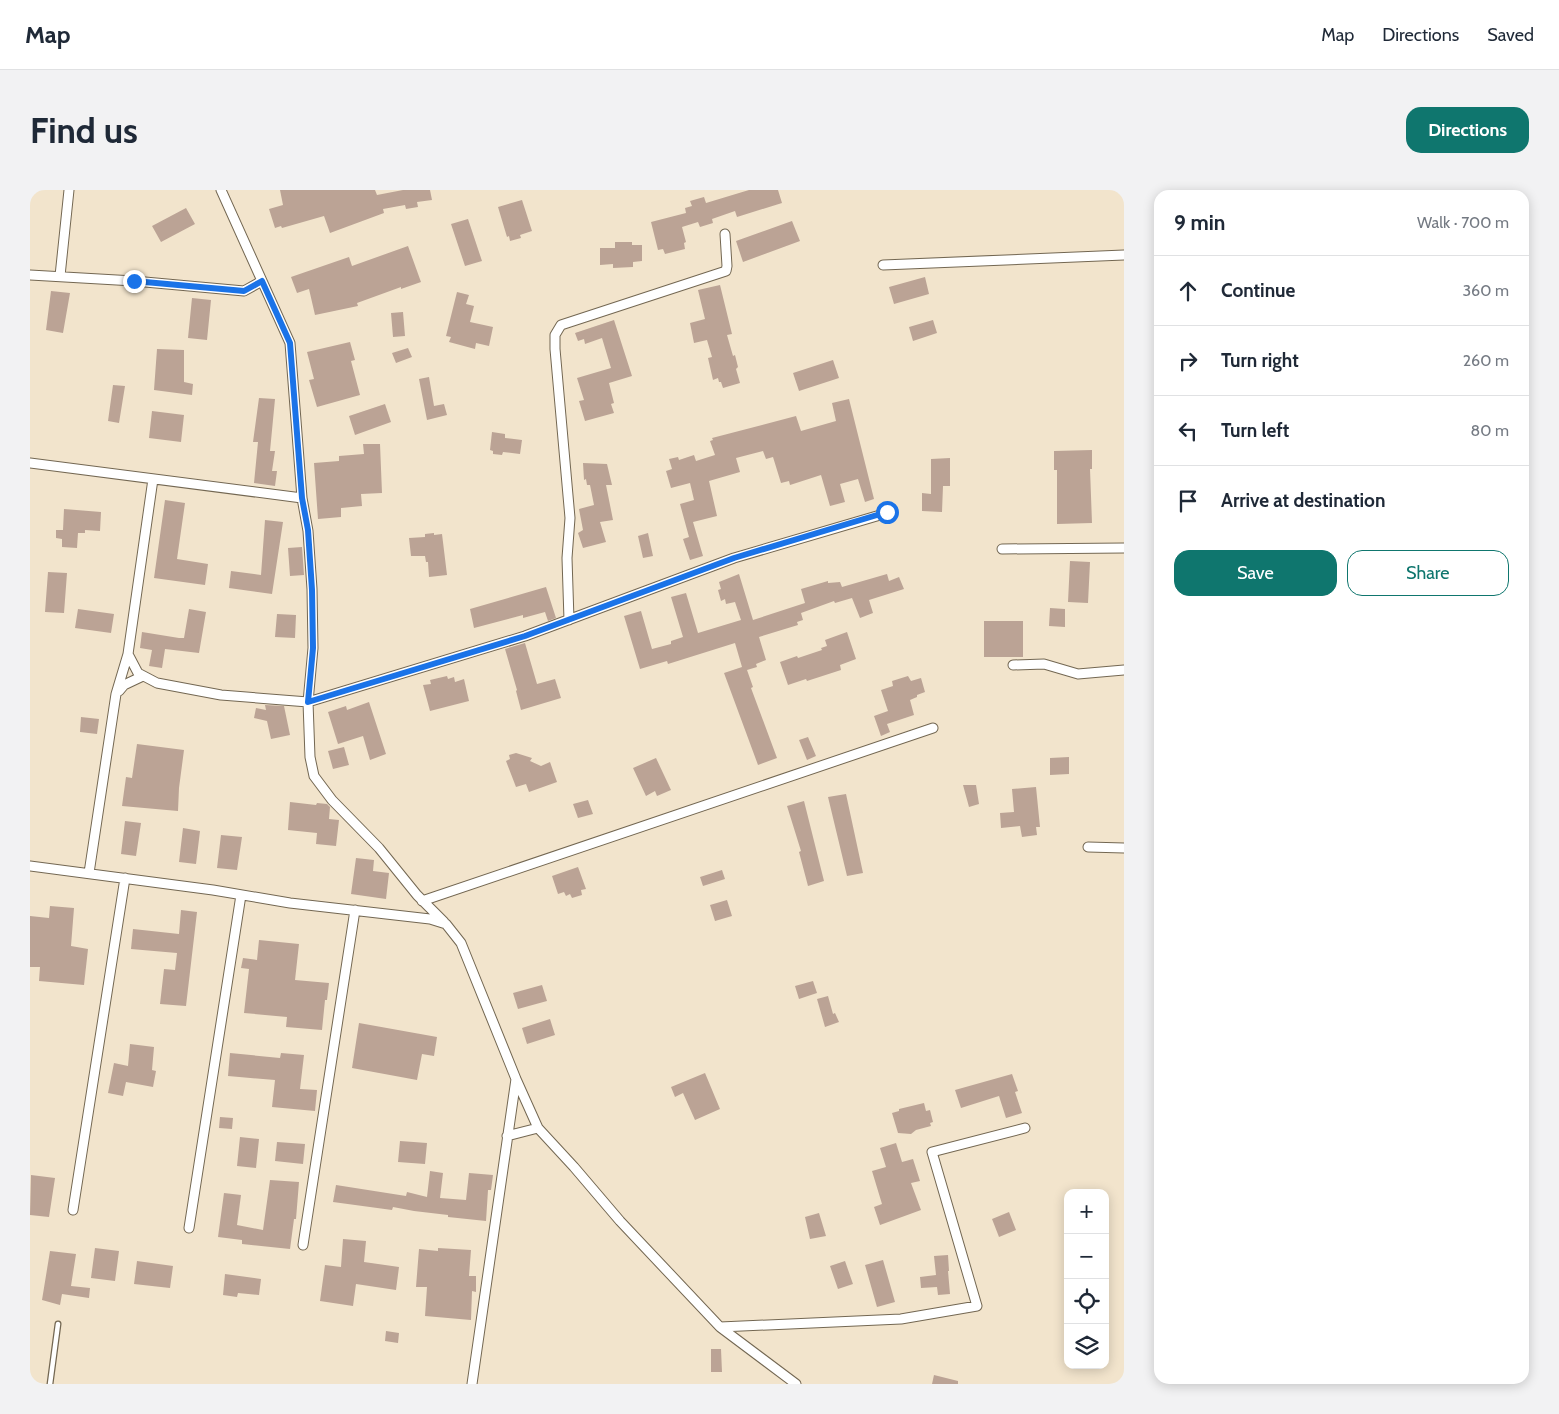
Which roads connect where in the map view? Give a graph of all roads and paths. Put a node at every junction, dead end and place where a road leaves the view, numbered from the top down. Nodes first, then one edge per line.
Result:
1 (68, 190) edge
2 (221, 190) edge
3 (725, 234) dead end
4 (1124, 255) edge
5 (882, 265) dead end
6 (30, 275) edge
7 (60, 276) junction
8 (262, 281) junction
9 (30, 464) edge
10 (153, 479) junction
11 (302, 498) junction
12 (887, 512) dead end
13 (1002, 548) dead end
14 (1124, 548) edge
15 (569, 620) junction
16 (128, 654) junction
17 (1013, 665) dead end
18 (1124, 670) edge
19 (144, 676) junction
20 (116, 694) junction
21 (308, 702) junction
22 (933, 728) dead end
23 (1088, 847) dead end
24 (1124, 848) edge
25 (30, 866) edge
26 (89, 873) junction
27 (125, 878) junction
28 (241, 895) junction
29 (422, 901) junction
30 (355, 910) junction
31 (446, 924) junction
32 (516, 1079) junction
33 (538, 1128) junction
34 (1026, 1128) dead end
35 (508, 1136) junction
36 (73, 1210) dead end
37 (189, 1228) dead end
38 (303, 1245) dead end
39 (58, 1324) dead end
40 (720, 1327) junction
41 (50, 1384) edge
42 (472, 1384) edge
43 (796, 1384) edge

1 - 7 street
2 - 8 street
3 - 15 street
4 - 5 street
6 - 7 street
7 - 8 street
8 - 11 street
9 - 10 street
10 - 11 street
10 - 16 street
11 - 21 street
12 - 15 street
13 - 14 street
15 - 21 street
16 - 19 street
16 - 20 street
17 - 18 street
19 - 20 street
19 - 21 street
20 - 26 street
21 - 29 street
22 - 29 street
23 - 24 street
25 - 26 street
26 - 27 street
27 - 28 street
27 - 36 street
28 - 30 street
28 - 37 street
29 - 31 street
30 - 31 street
30 - 38 street
31 - 32 street
32 - 33 street
32 - 35 street
33 - 35 street
33 - 40 street
34 - 40 street
35 - 42 street
39 - 41 lane
40 - 43 street

